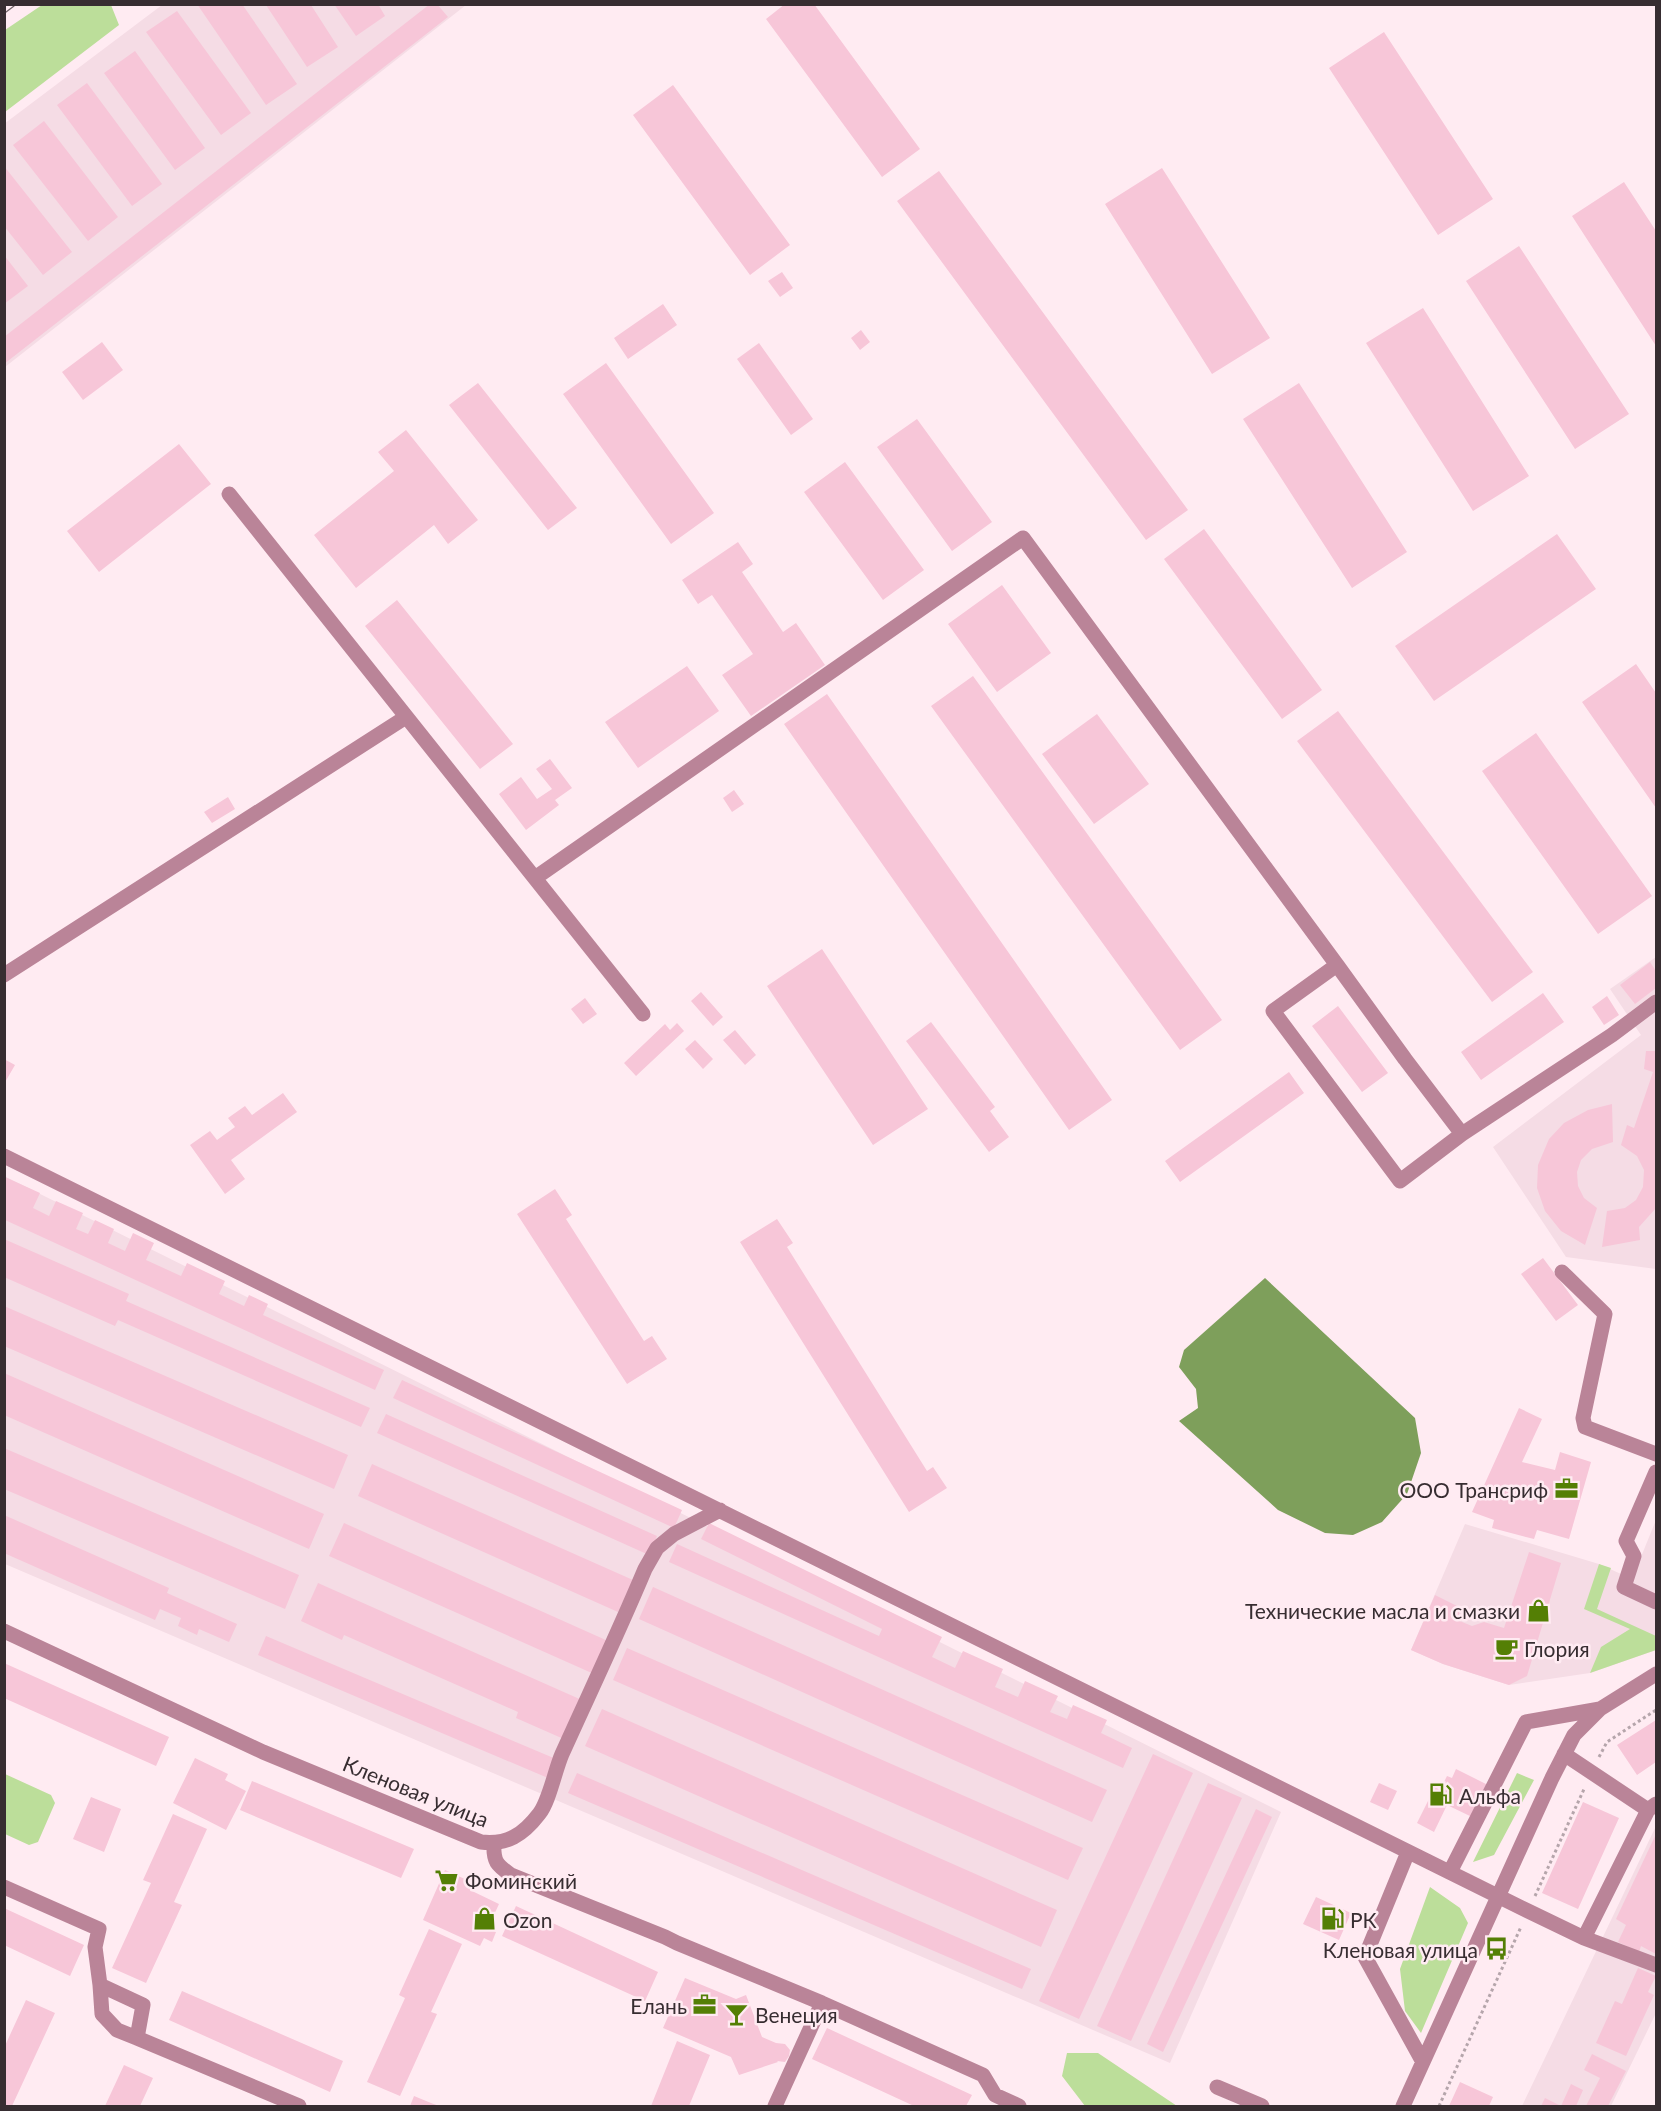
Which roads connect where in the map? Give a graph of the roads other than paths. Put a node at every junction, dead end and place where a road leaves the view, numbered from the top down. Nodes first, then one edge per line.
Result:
1 (229, 494) dead end
2 (406, 717) junction
3 (535, 878) junction
4 (1337, 964) junction
5 (4, 975) edge
6 (1656, 1002) edge
7 (643, 1014) dead end
8 (1462, 1134) junction
9 (4, 1156) edge
10 (1562, 1272) dead end
11 (1656, 1454) edge
12 (1656, 1472) edge
13 (720, 1510) junction
14 (1656, 1602) edge
15 (4, 1631) edge
16 (1656, 1674) edge
17 (1600, 1709) junction
18 (1564, 1754) junction
19 (1652, 1807) edge
20 (494, 1843) junction
21 (1408, 1852) junction
22 (1450, 1872) junction
23 (4, 1887) edge
24 (1498, 1896) junction
25 (1584, 1938) junction
26 (1656, 1965) edge
27 (100, 1985) junction
28 (822, 2003) junction
29 (137, 2038) junction
30 (1423, 2062) junction
31 (1217, 2087) dead end
32 (299, 2106) edge
33 (775, 2106) edge
34 (1019, 2106) edge
35 (1262, 2106) edge
36 (1403, 2106) edge

1 - 2 street
2 - 3 street
2 - 5 street
3 - 4 street
3 - 7 street
4 - 8 street
4 - 8 street
6 - 8 street
9 - 13 street
10 - 11 street
12 - 14 street
13 - 20 street
13 - 21 street
15 - 20 street, Кленовая улица
16 - 17 street
17 - 18 street
17 - 22 street
18 - 19 street
18 - 24 street
19 - 25 street
20 - 28 street, Кленовая улица
21 - 22 street
21 - 30 street
22 - 24 street
23 - 27 street
24 - 25 street
24 - 30 street
25 - 26 street
27 - 29 street
27 - 29 street
28 - 33 street
28 - 34 street, Кленовая улица
29 - 32 street
30 - 36 street
31 - 35 street

